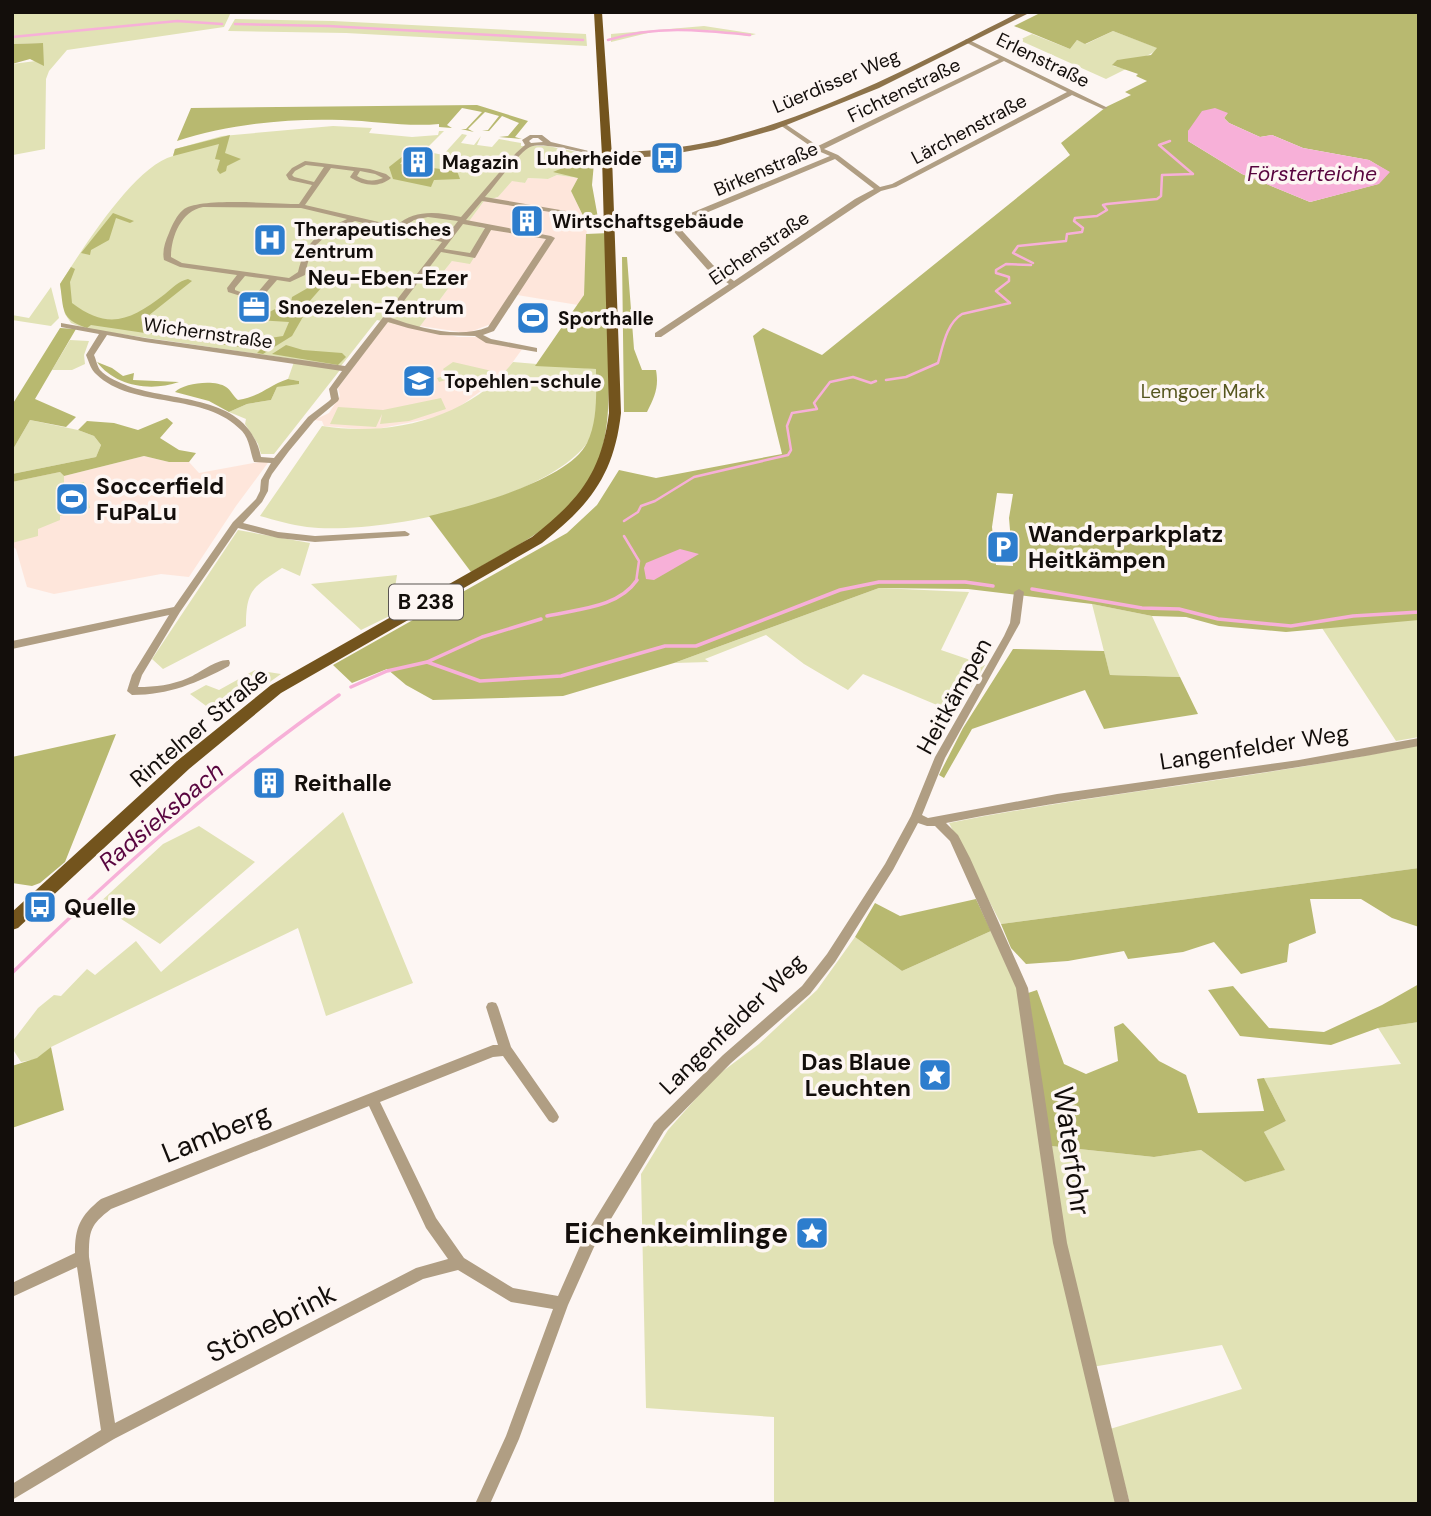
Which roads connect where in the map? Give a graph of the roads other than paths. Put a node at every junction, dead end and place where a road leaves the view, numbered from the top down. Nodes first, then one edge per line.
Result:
1 (598, 12) edge
2 (1027, 12) edge
3 (967, 41) junction
4 (1004, 59) junction
5 (1072, 92) junction
6 (1105, 108) dead end
7 (782, 124) junction
8 (818, 149) junction
9 (607, 156) junction
10 (836, 156) junction
11 (329, 166) junction
12 (358, 170) dead end
13 (315, 184) junction
14 (879, 189) junction
15 (480, 198) junction
16 (301, 206) junction
17 (566, 212) dead end
18 (354, 219) junction
19 (462, 221) junction
20 (489, 227) junction
21 (397, 229) junction
22 (447, 241) junction
23 (440, 250) junction
24 (243, 273) junction
25 (274, 279) junction
26 (734, 284) junction
27 (388, 319) junction
28 (64, 325) dead end
29 (104, 333) junction
30 (478, 335) junction
31 (659, 335) dead end
32 (534, 350) dead end
33 (348, 369) junction
34 (278, 461) junction
35 (236, 524) junction
36 (405, 534) dead end
37 (1019, 592) dead end
38 (177, 610) junction
39 (12, 645) edge
40 (225, 663) dead end
41 (1419, 742) edge
42 (916, 817) junction
43 (937, 821) junction
44 (12, 923) edge
45 (492, 1007) dead end
46 (506, 1050) junction
47 (372, 1098) junction
48 (553, 1117) dead end
49 (82, 1257) junction
50 (459, 1262) junction
51 (12, 1290) edge
52 (562, 1304) junction
53 (109, 1434) junction
54 (12, 1493) edge
55 (482, 1504) edge
56 (1123, 1504) edge

1 - 9 main road, Rintelner Straße / B 238
2 - 3 main road, Lüerdisser Weg
3 - 4 street, Erlenstraße
3 - 7 main road, Lüerdisser Weg
4 - 5 street, Erlenstraße
4 - 8 street, Fichtenstraße
5 - 6 street, Erlenstraße
5 - 14 street, Lärchenstraße
7 - 8 street
7 - 9 main road, Lüerdisser Weg
8 - 10 street
9 - 15 street
9 - 44 main road, Rintelner Straße / B 238
10 - 14 street
10 - 26 street, Birkenstraße
11 - 12 street
11 - 13 street
11 - 13 street
13 - 16 street
14 - 26 street, Eichenstraße
15 - 17 street
15 - 19 street
16 - 18 street
16 - 24 street
18 - 21 street
18 - 25 street
19 - 20 street
19 - 21 street
19 - 22 street
20 - 23 street
20 - 30 street
21 - 22 street
22 - 23 street
23 - 27 street
24 - 25 street
24 - 25 street
26 - 31 street, Eichenstraße
27 - 30 street
27 - 33 street
28 - 29 street, Wichernstraße
29 - 33 street, Wichernstraße
29 - 34 street
30 - 32 street
33 - 34 street
34 - 35 street
35 - 36 street
35 - 38 street
37 - 42 street, Heitkämpen
38 - 39 street
38 - 40 street
41 - 43 street, Langenfelder Weg
42 - 43 street, Langenfelder Weg
42 - 52 street, Langenfelder Weg
43 - 56 street, Waterfohr
45 - 46 street
46 - 47 street, Lamberg
46 - 48 street
47 - 49 street, Lamberg
47 - 50 street
49 - 51 street
49 - 53 street
50 - 52 street
50 - 53 street, Stönebrink
52 - 55 street, Langenfelder Weg
53 - 54 street, Stönebrink

